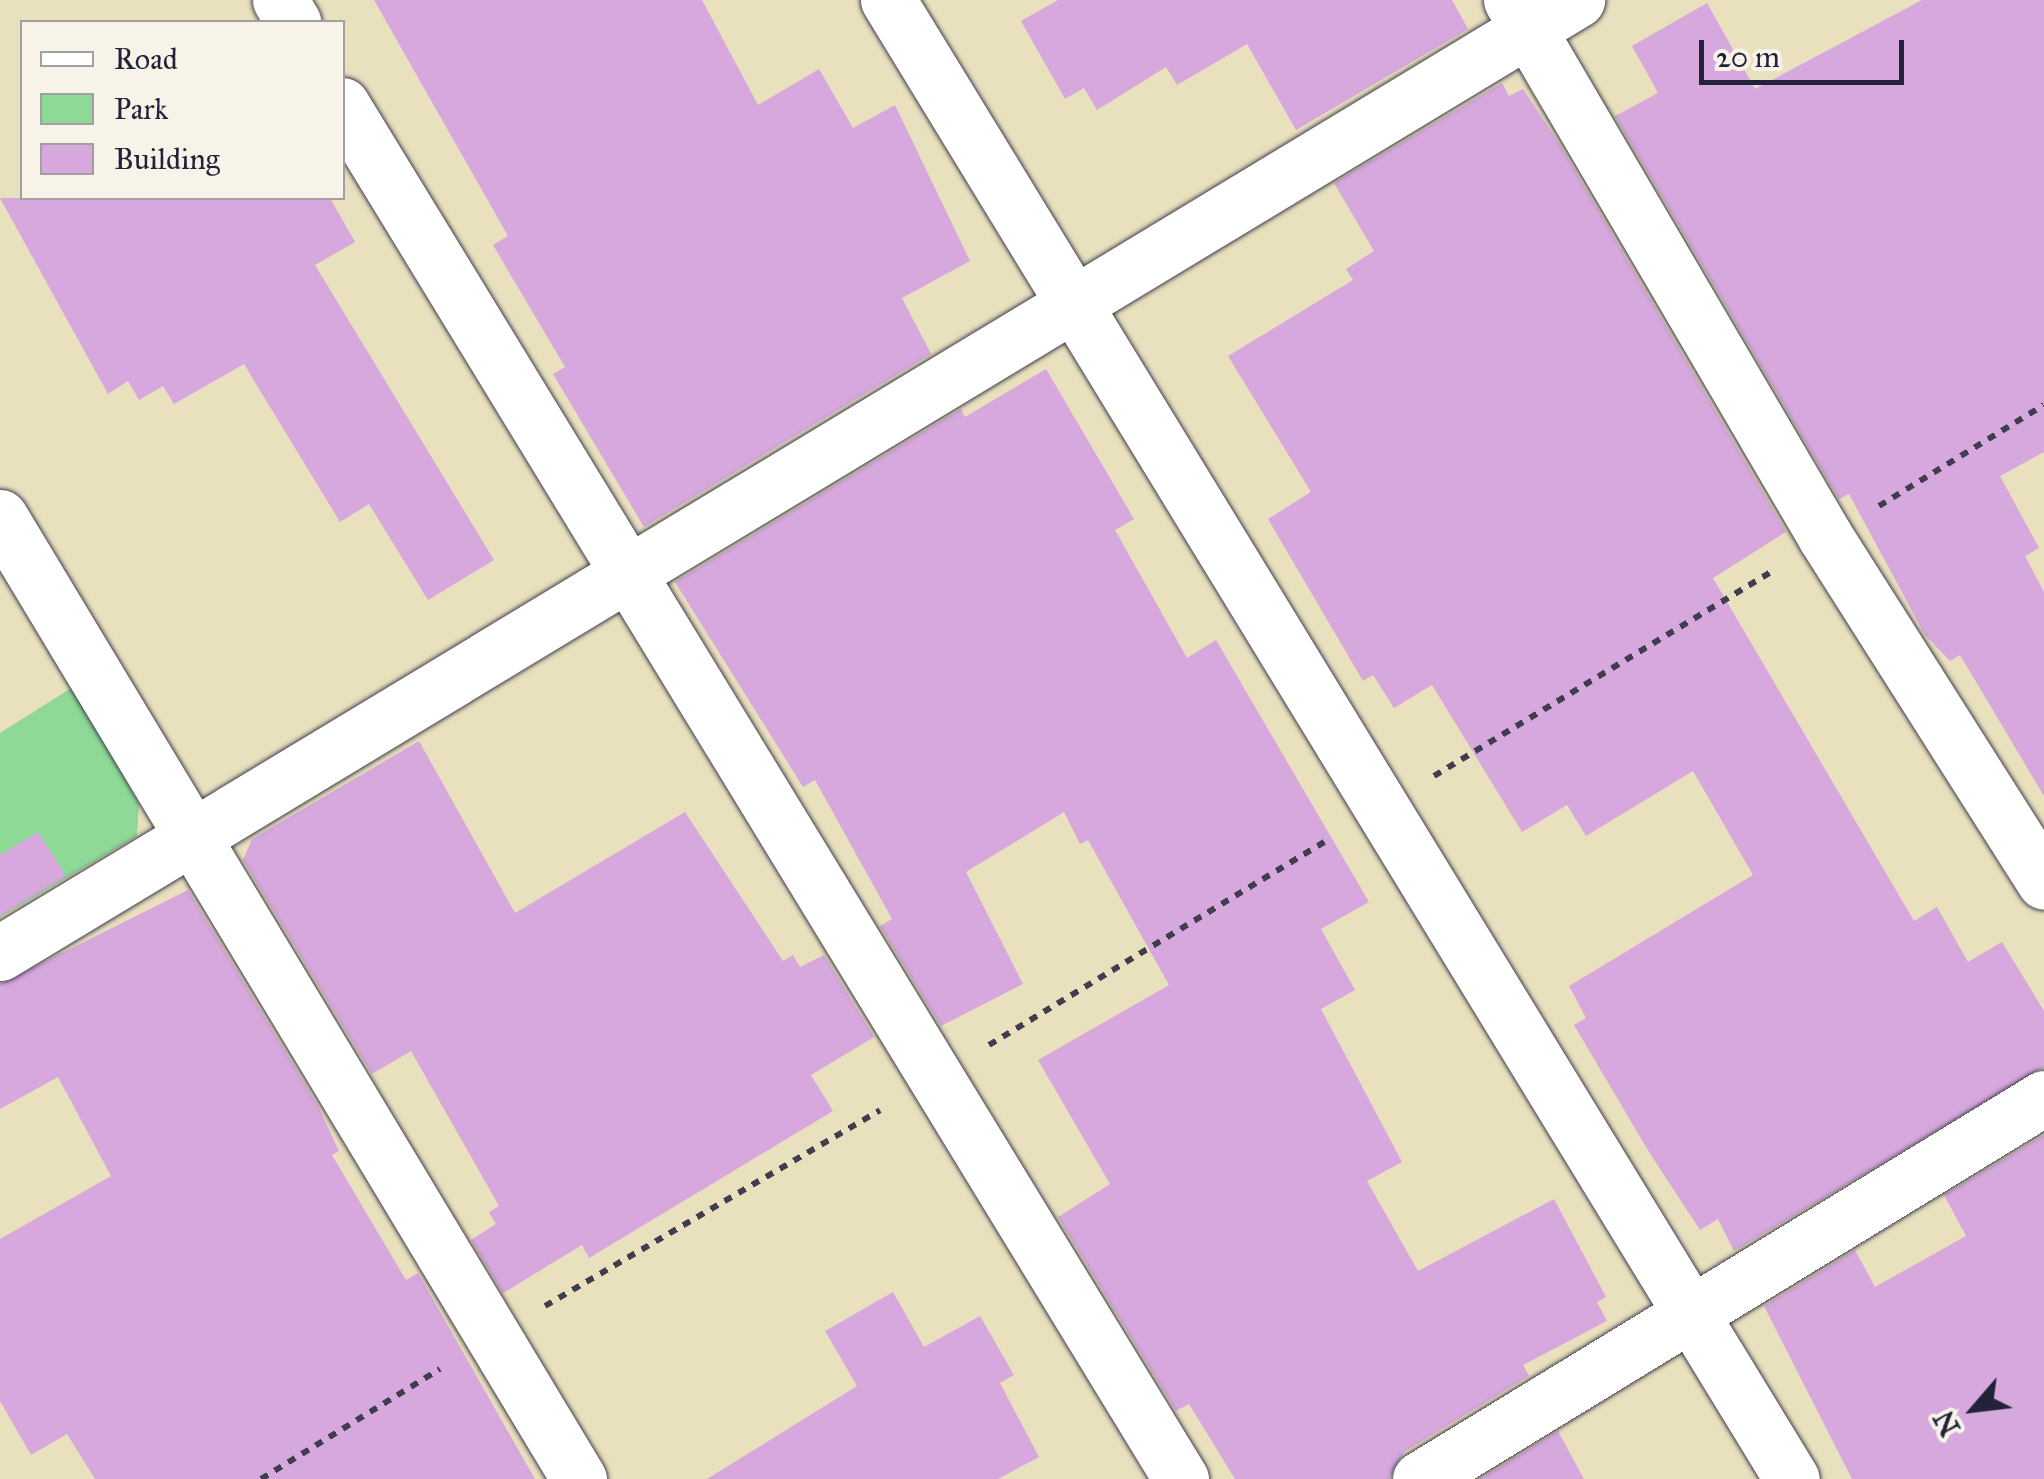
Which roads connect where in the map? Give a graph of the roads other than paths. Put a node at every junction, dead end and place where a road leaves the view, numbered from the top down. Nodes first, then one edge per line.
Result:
1 (888, 0) edge
2 (1577, 0) edge
3 (1520, 14) edge
4 (345, 109) edge
5 (1072, 306) junction
6 (0, 517) edge
7 (628, 578) junction
8 (190, 838) junction
9 (2044, 882) edge
10 (0, 953) edge
11 (2044, 1098) edge
12 (1693, 1314) junction
13 (579, 1479) edge
14 (1181, 1479) edge
15 (1420, 1479) edge
16 (1792, 1479) edge

1 - 5 street
2 - 3 street
3 - 5 street
3 - 9 street
4 - 7 street
5 - 7 street
5 - 12 street
6 - 8 street
7 - 8 street
7 - 14 street
8 - 10 street
8 - 13 street
11 - 12 street
12 - 15 street
12 - 16 street

